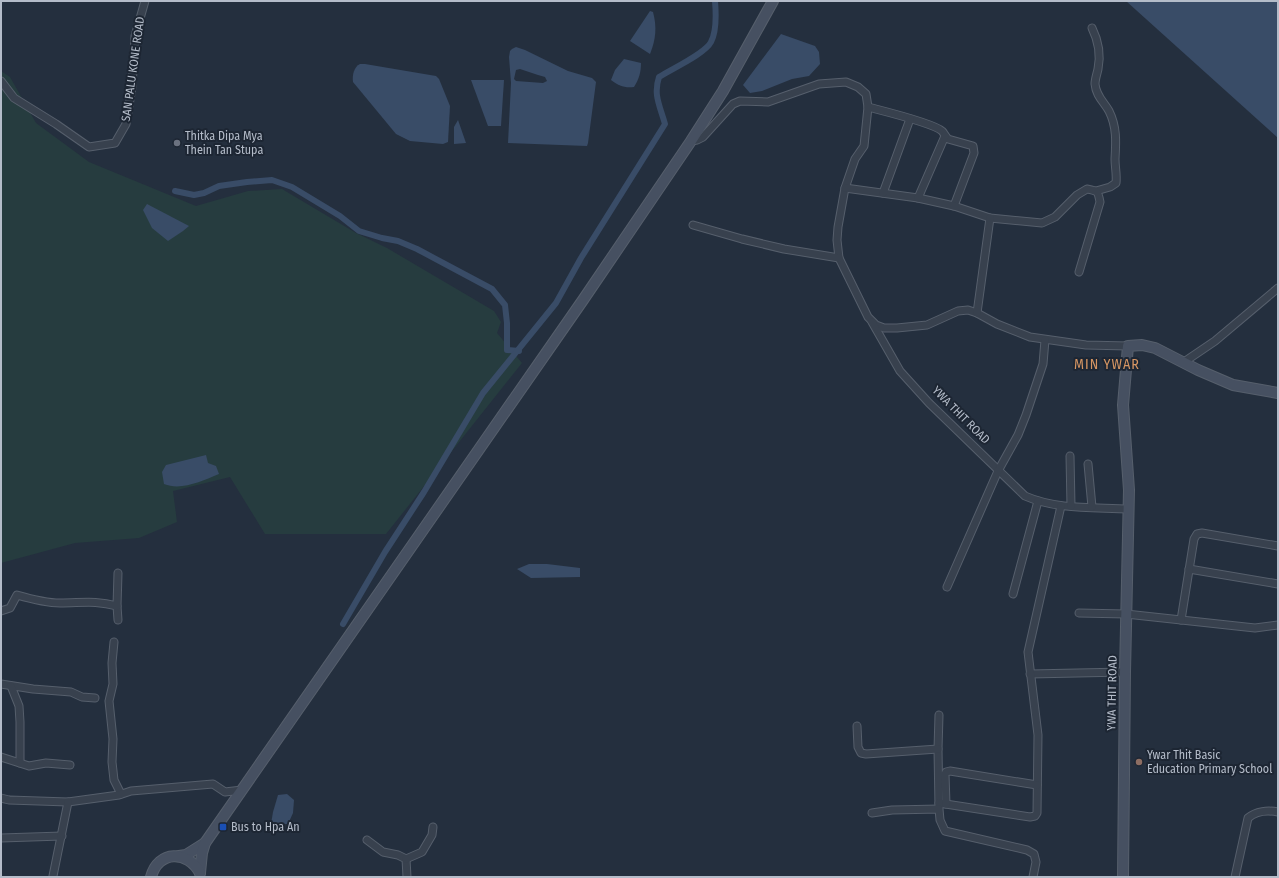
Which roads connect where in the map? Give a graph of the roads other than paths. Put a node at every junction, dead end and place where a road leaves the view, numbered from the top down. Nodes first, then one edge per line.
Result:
1 (145, 1) edge
2 (772, 1) edge
3 (1092, 28) dead end
4 (1, 82) edge
5 (868, 107) junction
6 (910, 119) junction
7 (945, 136) junction
8 (691, 140) junction
9 (845, 188) junction
10 (1096, 191) junction
11 (883, 193) junction
12 (918, 198) junction
13 (954, 206) junction
14 (990, 218) junction
15 (693, 225) dead end
16 (839, 258) junction
17 (1079, 272) dead end
18 (1278, 288) edge
19 (977, 313) junction
20 (868, 317) junction
21 (1045, 340) junction
22 (1128, 346) junction
23 (1184, 362) junction
24 (1278, 393) edge
25 (1070, 456) dead end
26 (1088, 464) dead end
27 (998, 471) junction
28 (1038, 501) junction
29 (1061, 506) junction
30 (1071, 506) junction
31 (1092, 507) junction
32 (1129, 509) junction
33 (1278, 546) edge
34 (1189, 569) junction
35 (118, 573) dead end
36 (1278, 584) edge
37 (946, 587) dead end
38 (1013, 594) dead end
39 (117, 606) junction
40 (1, 611) edge
41 (1080, 612) dead end
42 (1126, 614) junction
43 (118, 620) dead end
44 (1181, 620) junction
45 (1278, 625) edge
46 (114, 642) dead end
47 (1126, 672) junction
48 (1030, 674) junction
49 (1, 684) edge
50 (11, 686) junction
51 (95, 698) dead end
52 (939, 715) dead end
53 (857, 726) dead end
54 (938, 749) junction
55 (1, 757) edge
56 (20, 763) junction
57 (70, 765) dead end
58 (1037, 786) junction
59 (242, 790) junction
60 (121, 794) junction
61 (1, 798) edge
62 (68, 802) junction
63 (941, 805) junction
64 (1278, 812) edge
65 (872, 813) dead end
66 (433, 827) dead end
67 (62, 836) junction
68 (1, 838) edge
69 (367, 840) dead end
70 (205, 843) junction
71 (177, 856) junction
72 (406, 859) junction
73 (150, 875) edge
74 (53, 876) dead end
75 (201, 876) edge
76 (407, 877) edge
77 (1033, 877) edge
78 (1123, 877) edge
79 (1235, 877) edge

1 - 4 street, SAN PALU KONE ROAD
2 - 8 main road
3 - 10 street
5 - 6 street
5 - 8 street, YWA THIT ROAD
5 - 9 street, YWA THIT ROAD
6 - 7 street
6 - 11 street
7 - 12 street
7 - 13 street
8 - 59 main road
9 - 11 street
9 - 16 street, YWA THIT ROAD
10 - 14 street
10 - 17 street
11 - 12 street
12 - 13 street
13 - 14 street
14 - 19 street
15 - 16 street
16 - 20 street, YWA THIT ROAD
18 - 23 street
19 - 20 street, YWA THIT ROAD
19 - 21 street, YWA THIT ROAD
20 - 27 street, YWA THIT ROAD
21 - 22 street, YWA THIT ROAD
21 - 27 street
22 - 23 main road, YWA THIT ROAD
22 - 32 main road, YWA THIT ROAD
23 - 24 main road, YWA THIT ROAD
25 - 30 street
26 - 31 street
27 - 28 street, YWA THIT ROAD
27 - 37 street
28 - 29 street, YWA THIT ROAD
28 - 38 street
29 - 30 street, YWA THIT ROAD
29 - 48 street
30 - 31 street, YWA THIT ROAD
31 - 32 street, YWA THIT ROAD
32 - 42 main road, YWA THIT ROAD
33 - 34 street
34 - 36 street
34 - 44 street
35 - 39 street
39 - 40 street
39 - 43 street
41 - 42 street
42 - 44 street
42 - 47 main road, YWA THIT ROAD
44 - 45 street
46 - 60 street
47 - 48 street
47 - 78 main road, YWA THIT ROAD
48 - 58 street
49 - 50 street
50 - 51 street
50 - 56 street
52 - 54 street
53 - 54 street
54 - 63 street
55 - 56 street
56 - 57 street
58 - 63 street
58 - 63 street
59 - 60 street
59 - 70 main road
60 - 62 street
61 - 62 street
62 - 67 street
63 - 65 street
63 - 77 street
64 - 79 street
66 - 72 street
67 - 68 street
67 - 74 street
69 - 72 street
70 - 71 main road
70 - 75 main road
71 - 73 main road
71 - 75 main road
72 - 76 street

